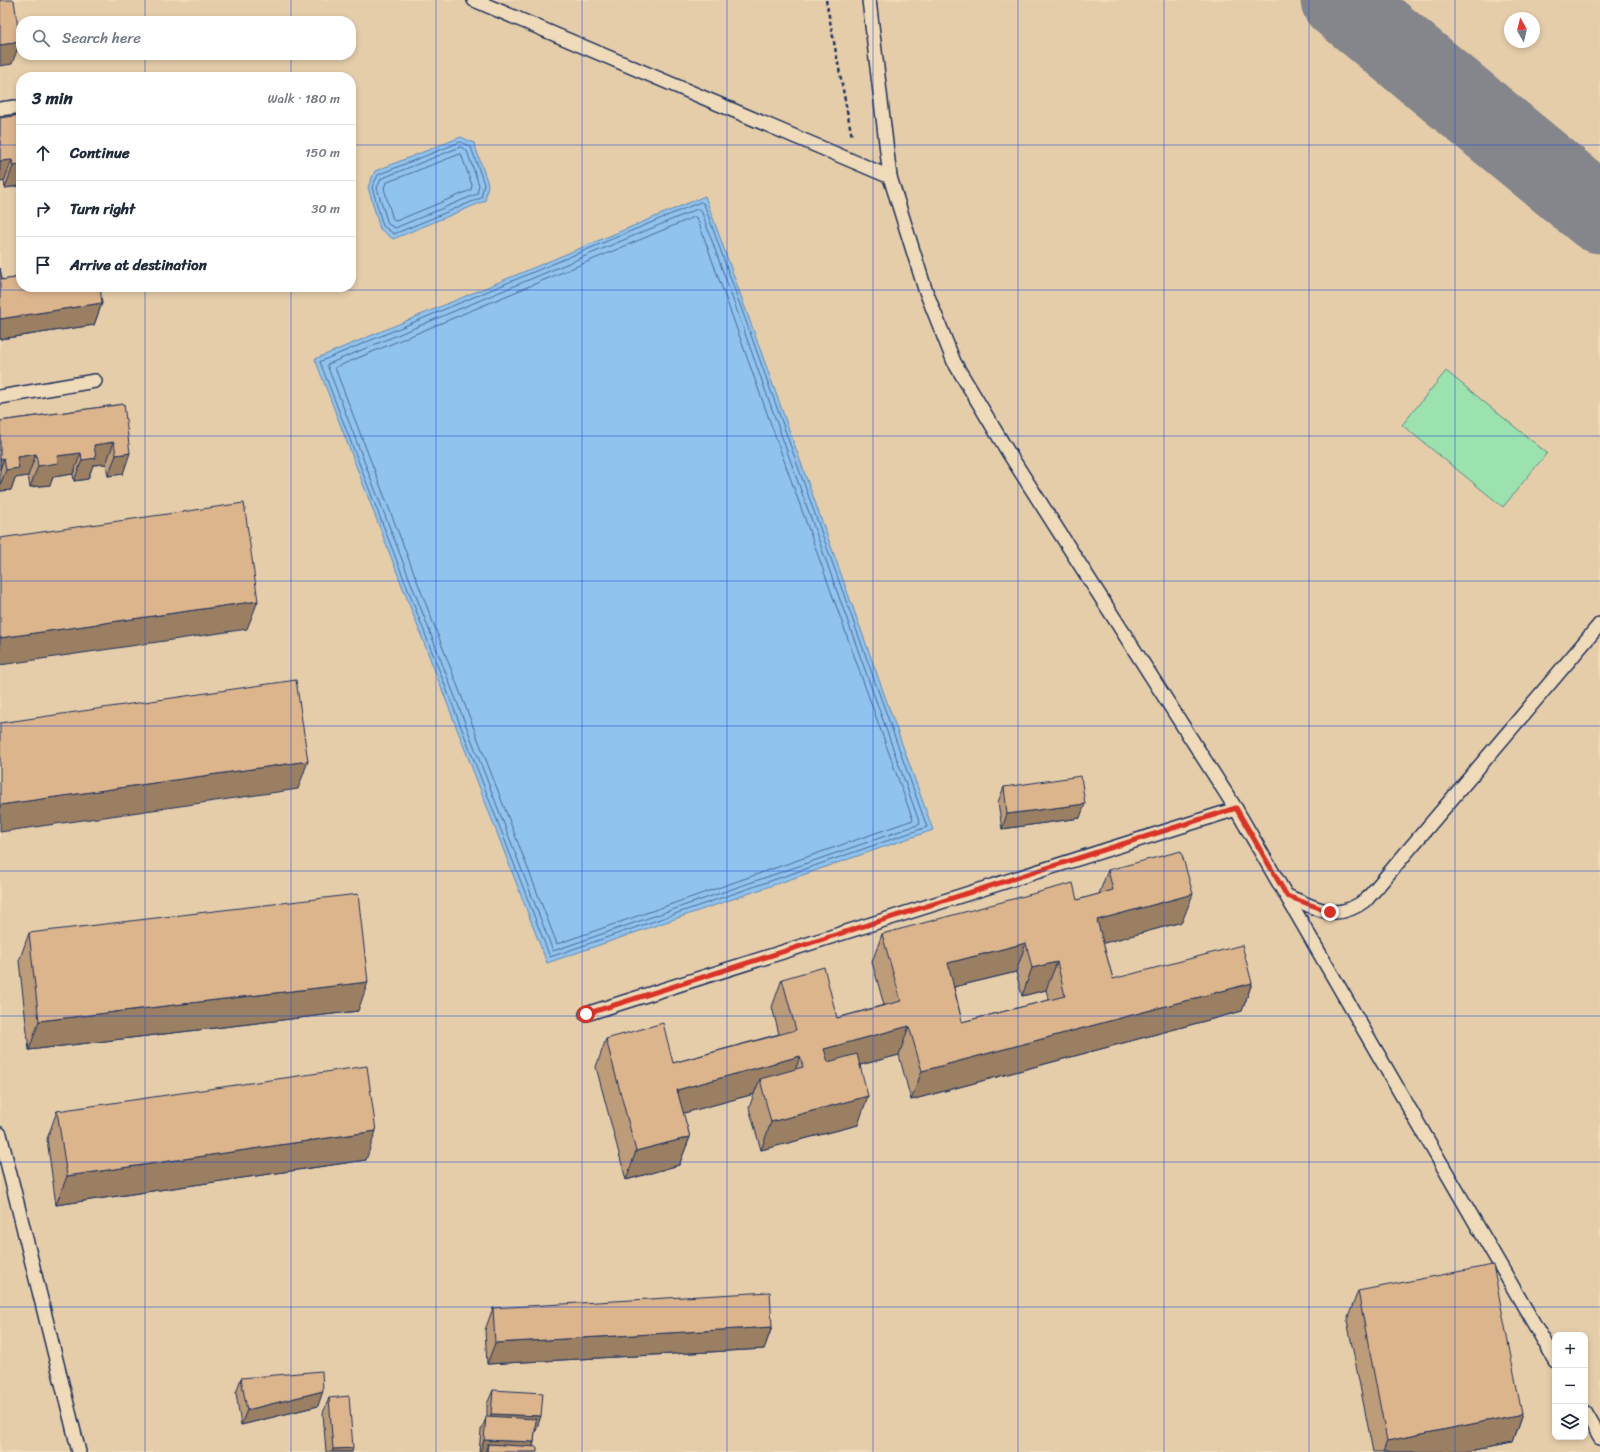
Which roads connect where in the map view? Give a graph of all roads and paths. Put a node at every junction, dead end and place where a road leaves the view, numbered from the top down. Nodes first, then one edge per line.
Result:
1 (474, 0) edge
2 (869, 0) edge
3 (15, 107) dead end
4 (0, 109) edge
5 (890, 177) junction
6 (95, 381) dead end
7 (0, 397) edge
8 (1600, 624) edge
9 (1236, 808) junction
10 (1287, 896) junction
11 (586, 1014) dead end
12 (0, 1134) edge
13 (1552, 1355) edge
14 (1588, 1417) edge
15 (1600, 1438) edge
16 (79, 1452) edge

1 - 5 lane
2 - 5 lane
3 - 4 lane
5 - 9 lane
6 - 7 lane
8 - 10 lane
9 - 10 lane
9 - 11 lane
10 - 13 lane
12 - 16 lane
14 - 15 lane

